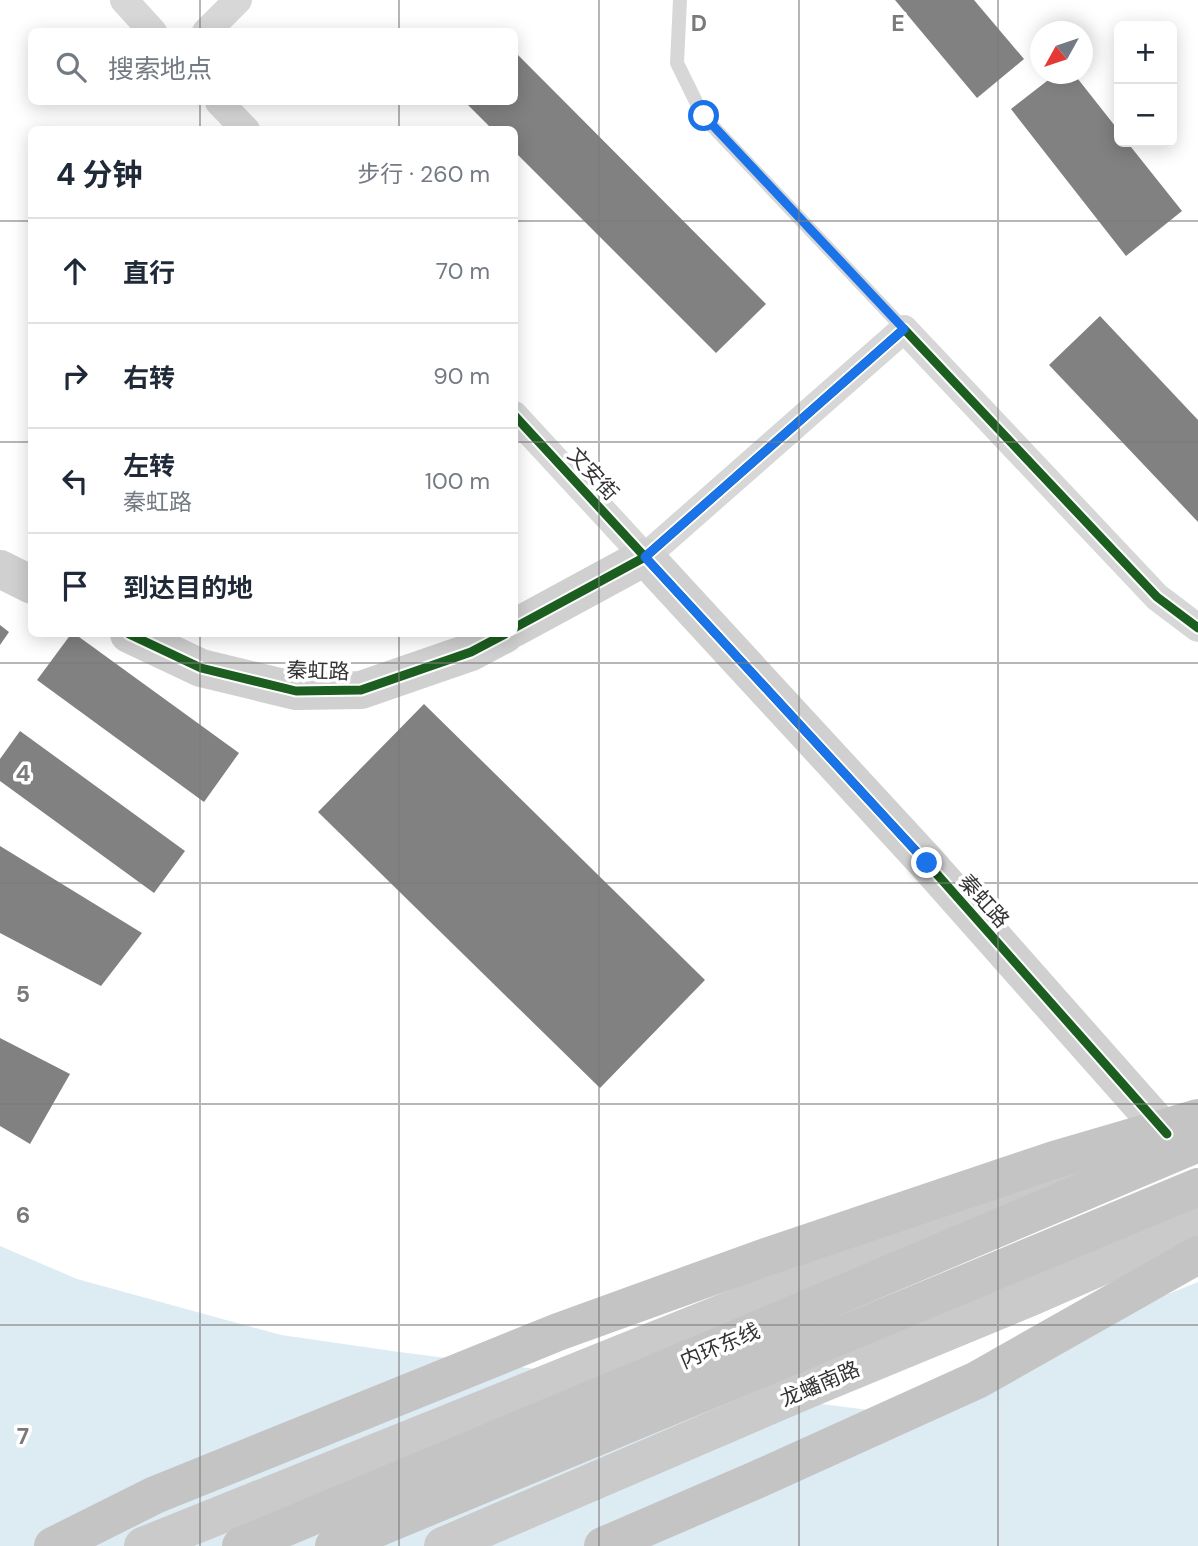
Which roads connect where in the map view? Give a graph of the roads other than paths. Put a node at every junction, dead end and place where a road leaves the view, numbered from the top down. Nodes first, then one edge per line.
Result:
1 (124, 0) edge
2 (238, 0) edge
3 (680, 0) edge
4 (149, 28) edge
5 (210, 28) edge
6 (222, 105) edge
7 (242, 126) edge
8 (904, 329) junction
9 (518, 419) edge
10 (645, 557) junction
11 (0, 569) edge
12 (28, 583) edge
13 (518, 626) edge
14 (1198, 628) edge
15 (135, 637) edge
16 (499, 637) edge
17 (1190, 1129) edge
18 (1198, 1187) edge
19 (1198, 1203) edge
20 (1198, 1224) edge
21 (1198, 1255) edge
22 (53, 1546) edge
23 (143, 1546) edge
24 (242, 1546) edge
25 (334, 1546) edge
26 (443, 1546) edge
27 (603, 1546) edge

1 - 4 street
2 - 5 street
3 - 8 lane
6 - 7 street
8 - 10 street
8 - 14 street
9 - 10 street, 文安街
10 - 13 street
10 - 17 street, 秦虹路
11 - 12 street
15 - 16 street, 秦虹路
17 - 19 main road
17 - 22 highway, bridge
17 - 23 main road
17 - 24 highway, 内环东线, bridge
18 - 25 highway, 内环东线, bridge
20 - 26 main road, 龙蟠南路
21 - 27 highway

